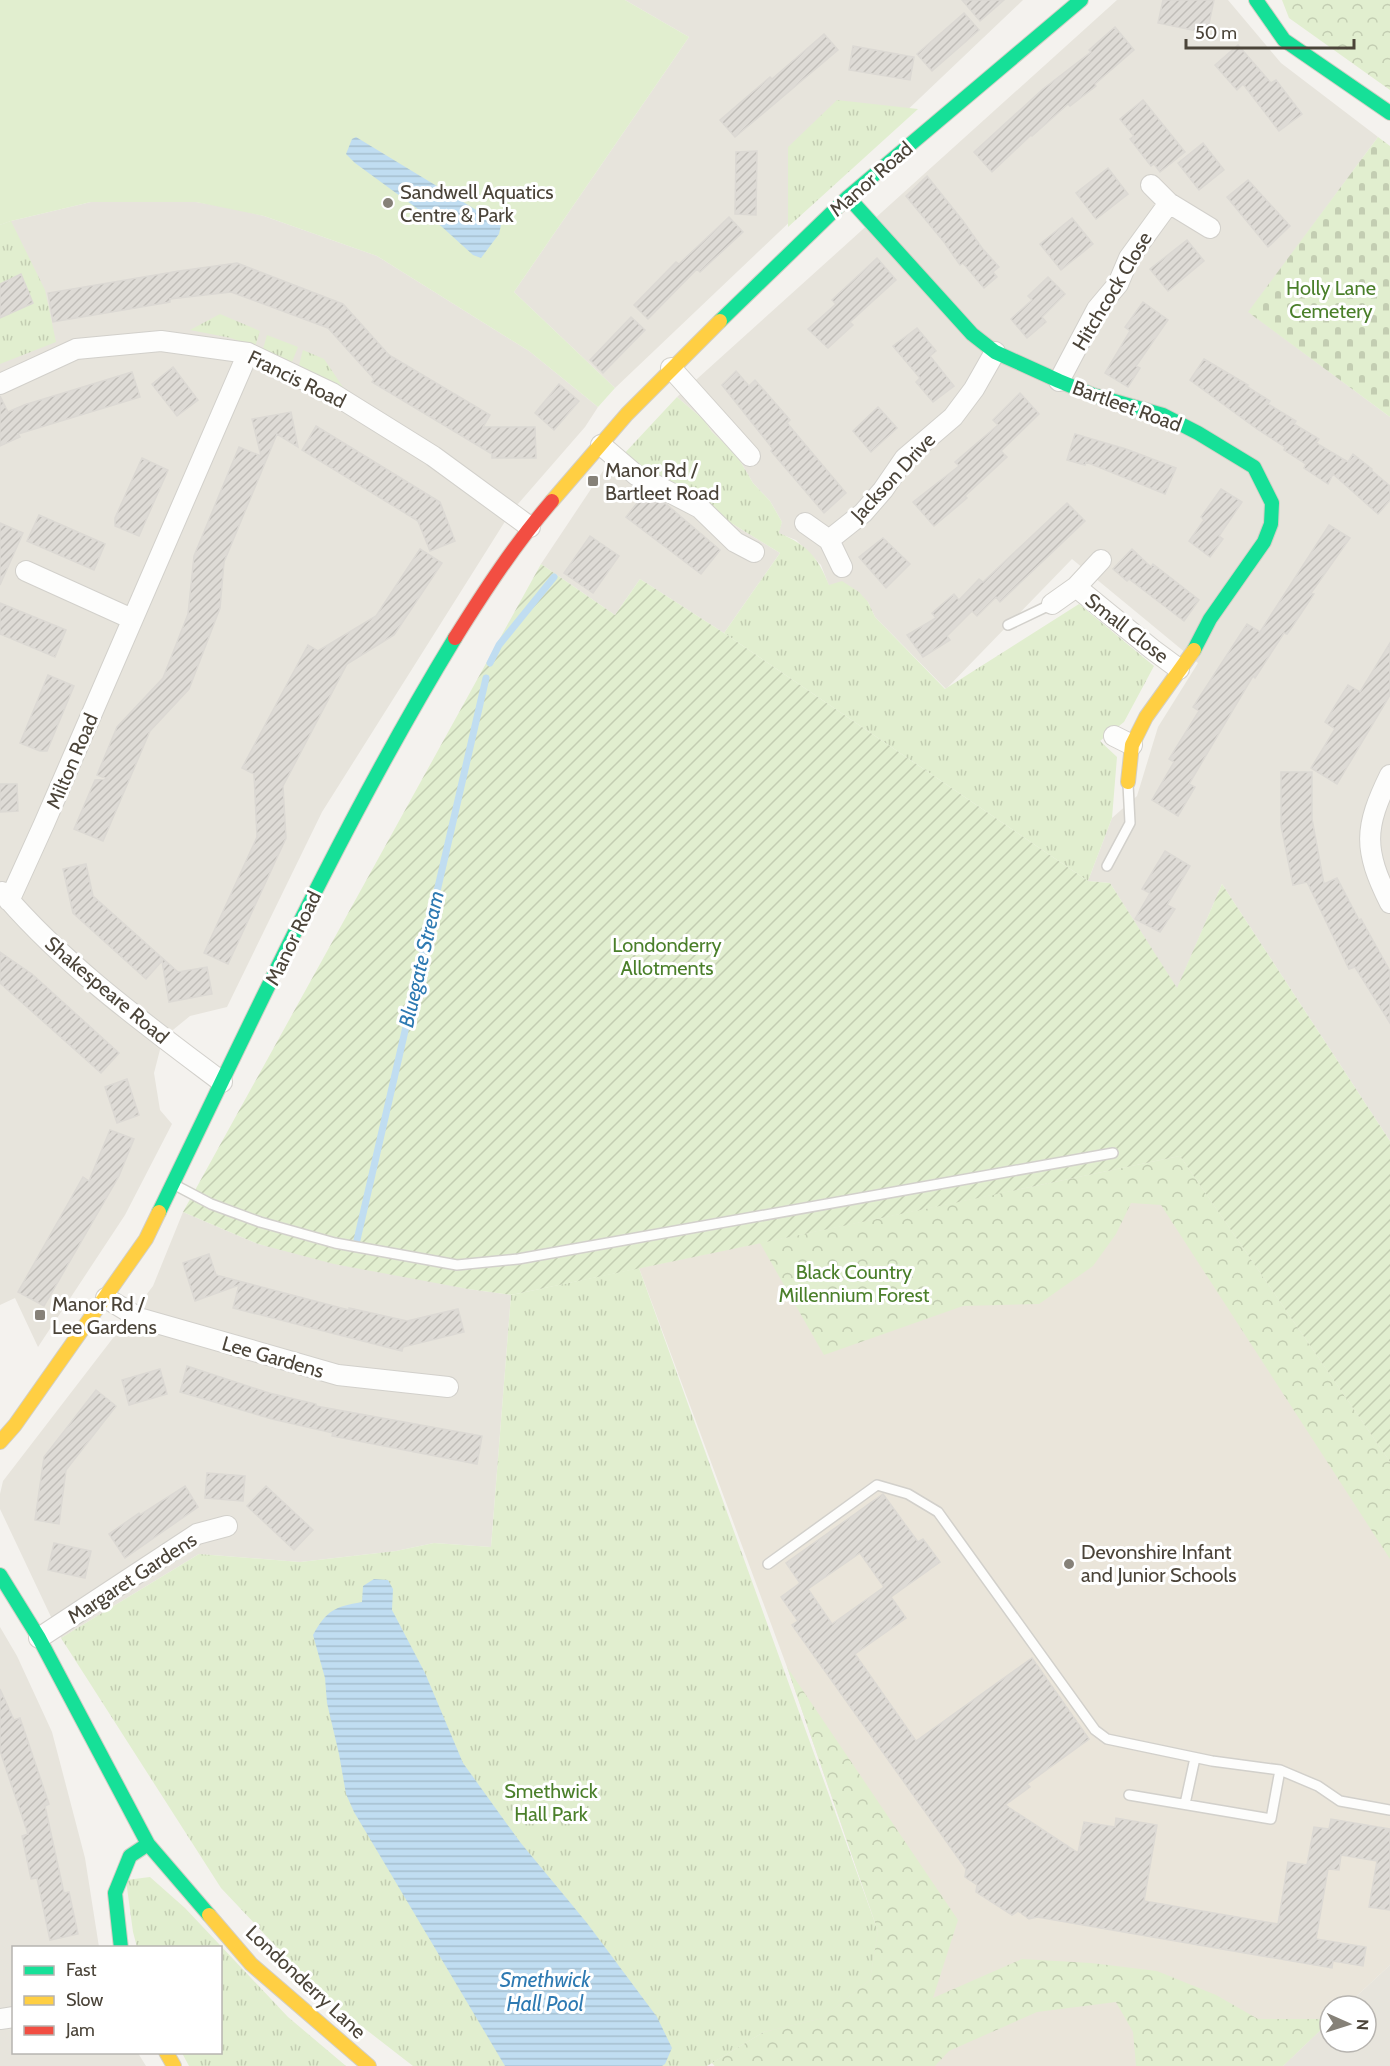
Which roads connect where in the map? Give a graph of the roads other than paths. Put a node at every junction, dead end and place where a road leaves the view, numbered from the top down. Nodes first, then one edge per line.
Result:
1 (1081, 0) edge
2 (1256, 0) edge
3 (1390, 113) edge
4 (1151, 185) dead end
5 (848, 197) junction
6 (1169, 203) junction
7 (1210, 228) dead end
8 (995, 352) junction
9 (248, 353) junction
10 (671, 368) junction
11 (1059, 381) junction
12 (0, 384) edge
13 (601, 445) junction
14 (750, 456) dead end
15 (805, 523) dead end
16 (530, 527) junction
17 (829, 540) junction
18 (754, 552) dead end
19 (1101, 560) dead end
20 (842, 567) dead end
21 (26, 572) dead end
22 (1076, 587) junction
23 (1052, 604) joint
24 (132, 619) junction
25 (1008, 625) dead end
26 (1179, 669) junction
27 (1113, 736) dead end
28 (1132, 745) junction
29 (1390, 775) edge
30 (1128, 782) joint
31 (1107, 866) dead end
32 (5, 896) edge
33 (1390, 903) edge
34 (222, 1082) junction
35 (1113, 1153) dead end
36 (173, 1184) junction
37 (106, 1298) junction
38 (448, 1388) dead end
39 (0, 1442) edge
40 (227, 1526) dead end
41 (768, 1564) dead end
42 (0, 1575) edge
43 (39, 1638) junction
44 (1195, 1758) junction
45 (1280, 1770) junction
46 (1129, 1795) dead end
47 (1185, 1804) junction
48 (1390, 1810) edge
49 (148, 1844) junction
50 (121, 1946) edge
51 (369, 2066) edge

1 - 5 street, Manor Road
2 - 3 street
4 - 6 street
5 - 8 street, Bartleet Road
5 - 10 street, Manor Road
6 - 7 street
6 - 11 street, Hitchcock Close
8 - 11 street, Bartleet Road
8 - 17 street, Jackson Drive
9 - 12 street, Francis Road
9 - 16 street, Francis Road
9 - 24 street, Milton Road
10 - 13 street, Manor Road
10 - 14 street
11 - 26 street, Bartleet Road
13 - 16 street, Manor Road
13 - 18 street
15 - 17 street
16 - 34 street, Manor Road
17 - 20 street
19 - 22 street, Small Close
21 - 24 street
22 - 23 street, Small Close
22 - 26 street, Small Close
23 - 25 lane
24 - 32 street, Milton Road
26 - 28 street, Bartleet Road
27 - 28 street
28 - 30 street, Bartleet Road
29 - 33 street
30 - 31 lane
32 - 34 street, Shakespeare Road
34 - 36 street, Manor Road
35 - 36 lane
36 - 37 street, Manor Road
37 - 38 street, Lee Gardens
37 - 39 street, Manor Road
40 - 43 street, Margaret Gardens
41 - 44 lane
42 - 43 street, Londonderry Lane
43 - 49 street, Londonderry Lane
44 - 45 lane
44 - 47 lane
45 - 47 lane
45 - 48 lane
46 - 47 lane
49 - 50 street
49 - 51 street, Londonderry Lane

